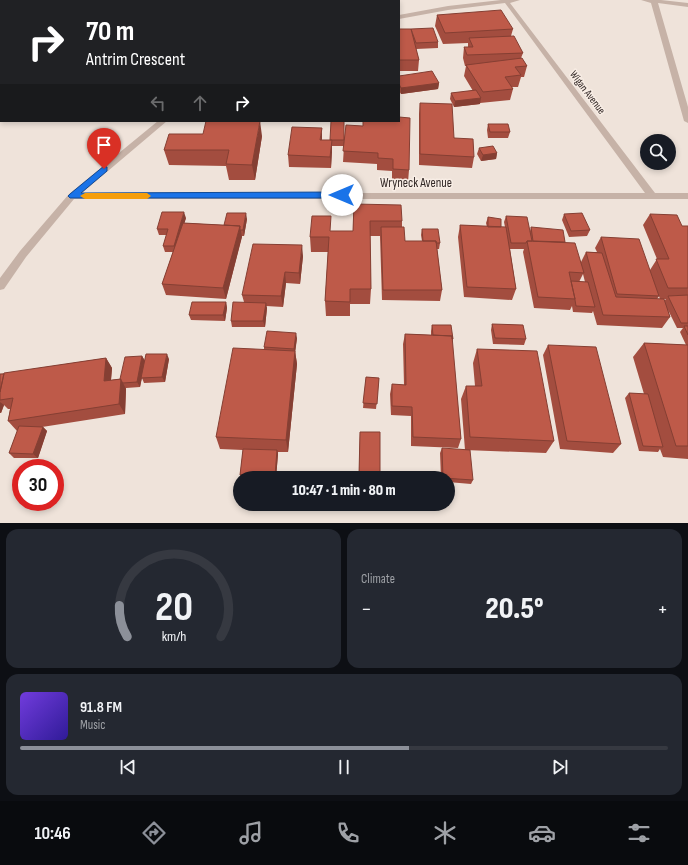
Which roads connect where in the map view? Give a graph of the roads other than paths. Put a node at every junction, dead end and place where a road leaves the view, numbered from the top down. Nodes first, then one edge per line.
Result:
1 (506, 0) edge
2 (517, 0) edge
3 (644, 0) edge
4 (654, 1) edge
5 (688, 5) edge
6 (400, 17) edge
7 (688, 121) edge
8 (162, 122) edge
9 (72, 196) junction
10 (652, 196) junction
11 (688, 196) edge
12 (0, 286) edge

1 - 2 street
1 - 6 street
1 - 10 street, Wigan Avenue
3 - 4 street
4 - 5 street
4 - 7 street
8 - 9 street
9 - 10 street, Wryneck Avenue
9 - 12 street
10 - 11 street, Wryneck Avenue

